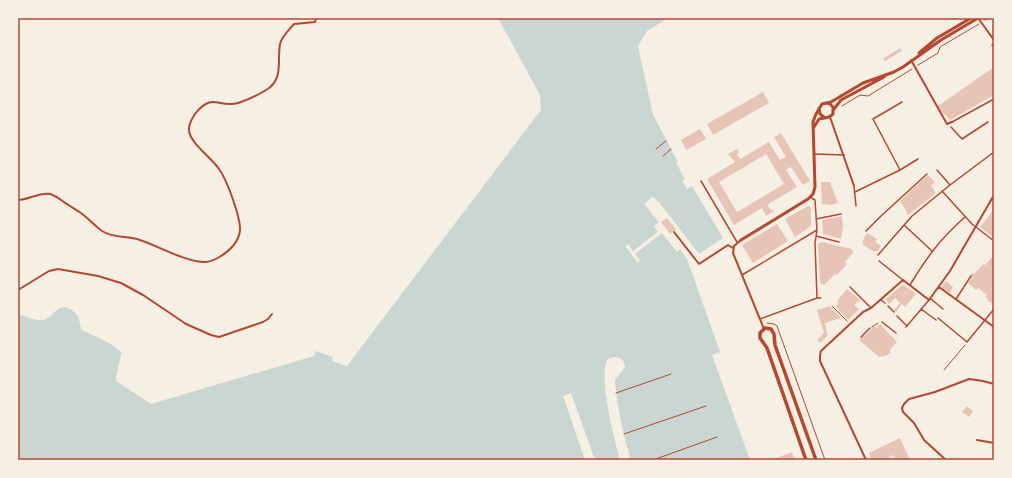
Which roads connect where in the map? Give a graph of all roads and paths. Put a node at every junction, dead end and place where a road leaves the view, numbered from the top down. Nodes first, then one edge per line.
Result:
1 (316, 18) edge
2 (970, 18) edge
3 (978, 18) edge
4 (994, 40) edge
5 (993, 44) edge
6 (994, 47) edge
7 (911, 60) junction
8 (894, 72) junction
9 (994, 99) edge
10 (902, 102) dead end
11 (826, 103) junction
12 (820, 107) junction
13 (834, 109) junction
14 (830, 117) junction
15 (825, 118) junction
16 (952, 122) joint
17 (988, 122) dead end
18 (951, 127) dead end
19 (813, 133) junction
20 (666, 141) dead end
21 (656, 149) dead end
22 (670, 150) dead end
23 (994, 152) edge
24 (814, 154) junction
25 (844, 155) junction
26 (663, 156) dead end
27 (918, 159) dead end
28 (900, 170) junction
29 (937, 170) dead end
30 (927, 174) dead end
31 (701, 181) dead end
32 (950, 185) junction
33 (854, 186) joint
34 (942, 191) junction
35 (856, 192) junction
36 (994, 195) edge
37 (810, 197) junction
38 (18, 200) edge
39 (856, 206) dead end
40 (841, 214) dead end
41 (965, 217) junction
42 (816, 219) junction
43 (904, 224) junction
44 (976, 226) junction
45 (816, 230) junction
46 (866, 231) dead end
47 (674, 232) dead end
48 (816, 236) junction
49 (740, 240) joint
50 (994, 241) edge
51 (737, 242) junction
52 (839, 242) dead end
53 (733, 248) junction
54 (932, 251) junction
55 (878, 255) dead end
56 (879, 261) dead end
57 (742, 275) junction
58 (971, 276) dead end
59 (903, 280) junction
60 (910, 285) junction
61 (850, 287) dead end
62 (939, 287) junction
63 (18, 290) edge
64 (817, 298) junction
65 (821, 298) dead end
66 (929, 299) junction
67 (956, 299) junction
68 (881, 300) junction
69 (885, 303) dead end
70 (832, 306) dead end
71 (888, 306) dead end
72 (871, 308) junction
73 (921, 309) junction
74 (943, 309) dead end
75 (994, 310) edge
76 (894, 312) dead end
77 (272, 314) dead end
78 (897, 316) dead end
79 (760, 319) junction
80 (847, 321) dead end
81 (882, 322) joint
82 (985, 322) junction
83 (763, 327) junction
84 (994, 327) edge
85 (870, 328) joint
86 (896, 333) dead end
87 (774, 337) junction
88 (861, 337) dead end
89 (762, 340) junction
90 (967, 342) junction
91 (944, 370) dead end
92 (671, 374) dead end
93 (994, 384) edge
94 (616, 394) dead end
95 (706, 406) dead end
96 (624, 434) dead end
97 (717, 437) dead end
98 (977, 440) dead end
99 (994, 443) edge
100 (653, 460) edge
101 (806, 460) edge
102 (816, 460) edge
103 (825, 460) edge
104 (866, 460) edge
105 (946, 460) edge

1 - 38 street
2 - 7 main road
3 - 4 street
3 - 7 main road
5 - 6 street
7 - 8 main road
7 - 16 street
8 - 11 main road
8 - 13 main road
9 - 16 street
10 - 28 street
11 - 12 main road
11 - 13 main road
12 - 15 main road
12 - 19 main road
13 - 14 main road
14 - 15 main road
14 - 25 street
15 - 19 main road
17 - 18 street
19 - 24 main road
20 - 21 path
22 - 26 path
23 - 32 street
24 - 25 street
24 - 37 main road
25 - 33 street
27 - 28 street
28 - 35 street
29 - 32 street
30 - 46 street
31 - 51 street
32 - 34 street
33 - 35 street
34 - 41 street
34 - 43 street
35 - 39 street
36 - 44 street
37 - 42 street
37 - 49 main road
40 - 42 street
41 - 44 street
41 - 54 street
42 - 45 street
43 - 54 street
43 - 55 street
44 - 50 street
44 - 62 street
45 - 48 street
45 - 57 street
47 - 53 street
48 - 52 street
48 - 64 street
49 - 51 street
51 - 53 street
53 - 57 street
54 - 60 street
56 - 59 street
57 - 79 street
58 - 67 street
59 - 60 street
59 - 68 street
60 - 66 street
61 - 72 street
62 - 66 street
62 - 67 street
63 - 77 street
64 - 65 street
64 - 79 street
66 - 73 street
66 - 74 street
67 - 82 street
68 - 69 street
68 - 72 street
70 - 80 path
71 - 76 street
72 - 104 street
73 - 78 street
73 - 90 street
75 - 82 street
79 - 83 street
81 - 85 path
81 - 86 street
82 - 84 street
82 - 90 street
83 - 87 main road
83 - 89 main road
83 - 103 path
85 - 88 street
87 - 89 main road
87 - 102 main road
89 - 101 main road
90 - 91 path
92 - 94 path
93 - 105 street
95 - 96 path
97 - 100 path
98 - 99 street

